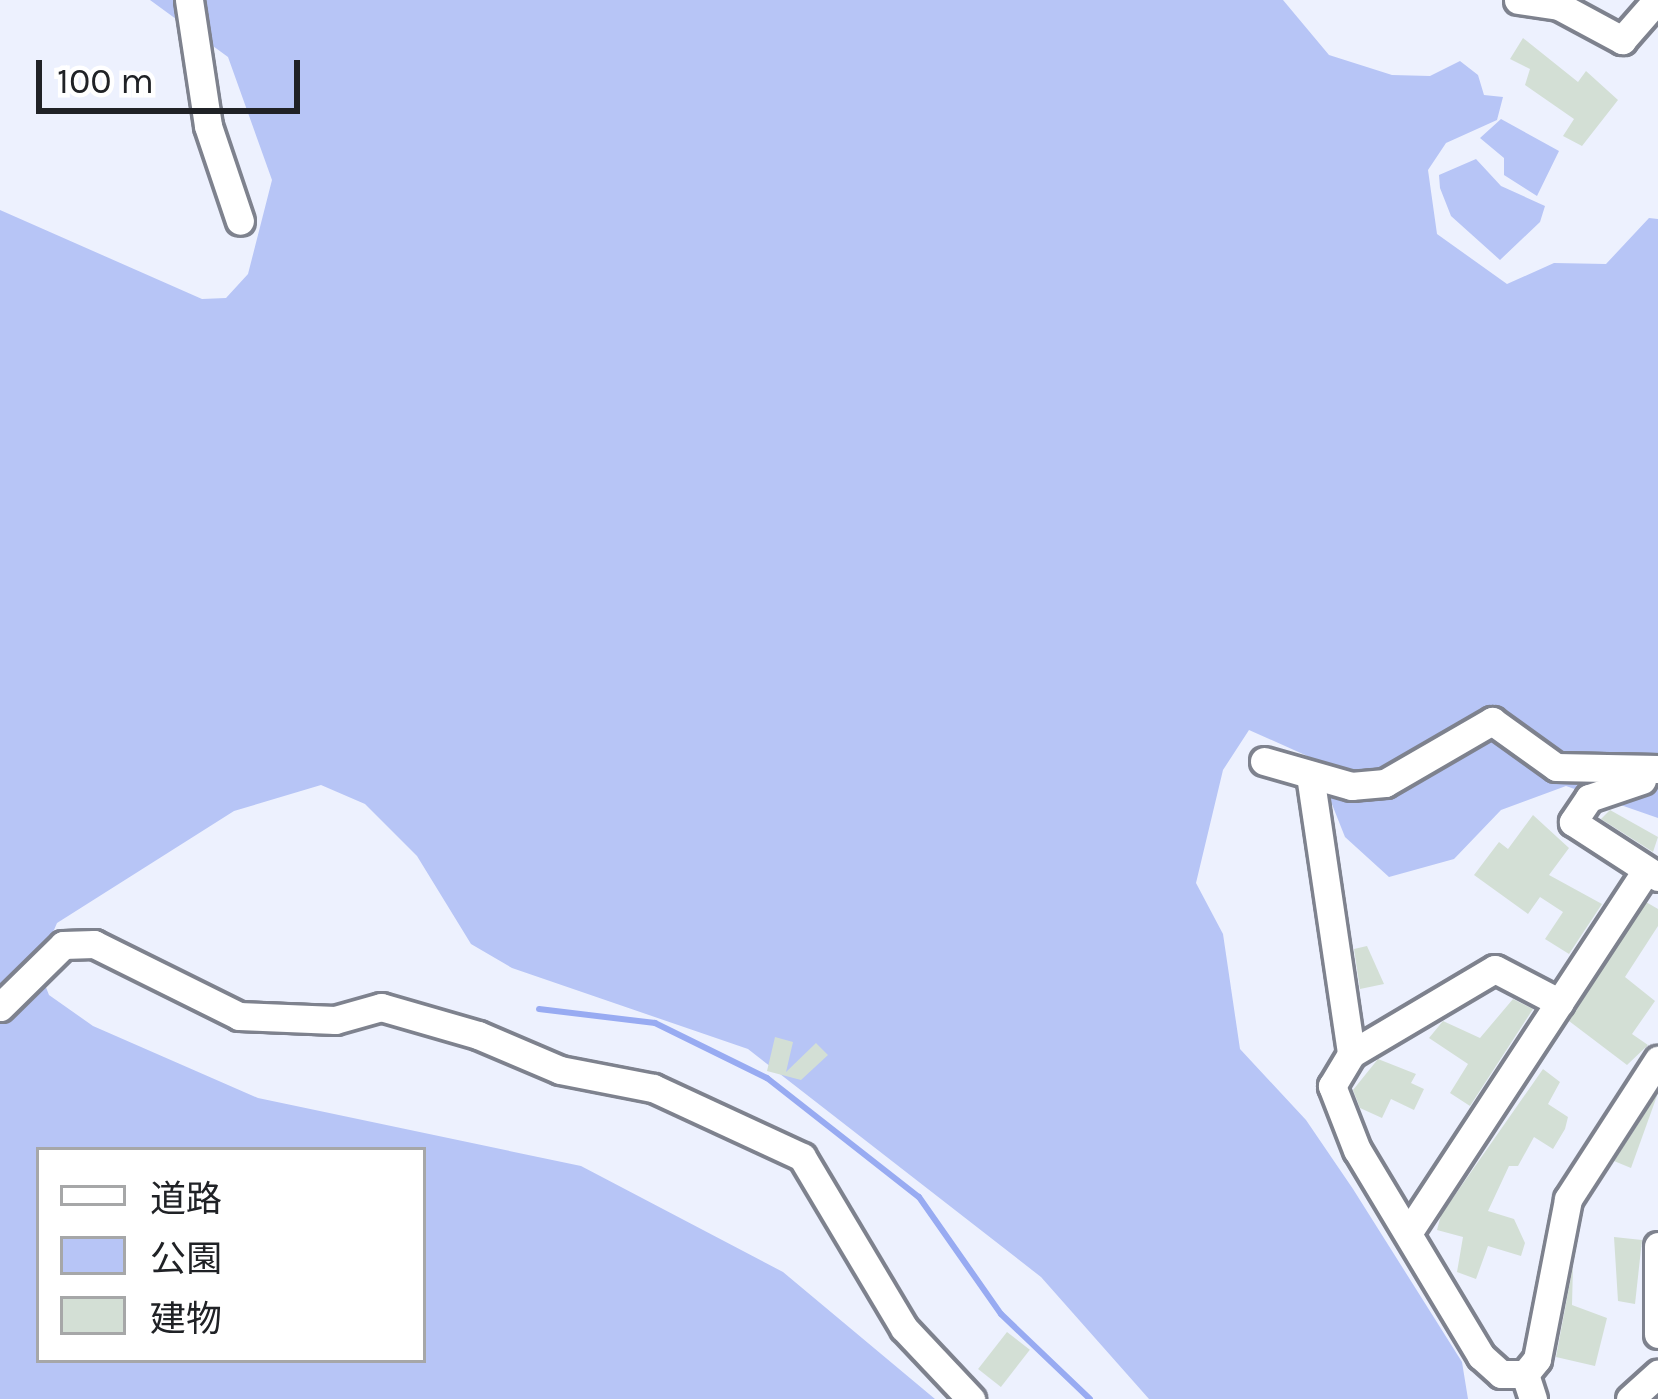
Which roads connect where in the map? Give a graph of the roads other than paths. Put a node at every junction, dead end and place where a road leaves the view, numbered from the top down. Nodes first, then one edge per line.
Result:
1 (189, 0) edge
2 (1518, 0) edge
3 (1657, 0) edge
4 (241, 221) dead end
5 (1264, 760) dead end
6 (1653, 771) edge
7 (1310, 775) junction
8 (1652, 874) edge
9 (1560, 1003) junction
10 (0, 1007) edge
11 (1351, 1054) junction
12 (1658, 1060) edge
13 (1408, 1233) junction
14 (1658, 1246) edge
15 (1658, 1334) edge
16 (1658, 1374) edge
17 (1529, 1386) edge
18 (970, 1399) edge
19 (1630, 1399) edge

1 - 4 street
2 - 3 street
5 - 7 street
6 - 7 street
6 - 8 street
7 - 11 street
8 - 9 street
9 - 11 street
9 - 13 street
10 - 18 street
11 - 13 street
12 - 17 street
13 - 17 street
14 - 15 street
16 - 19 street

